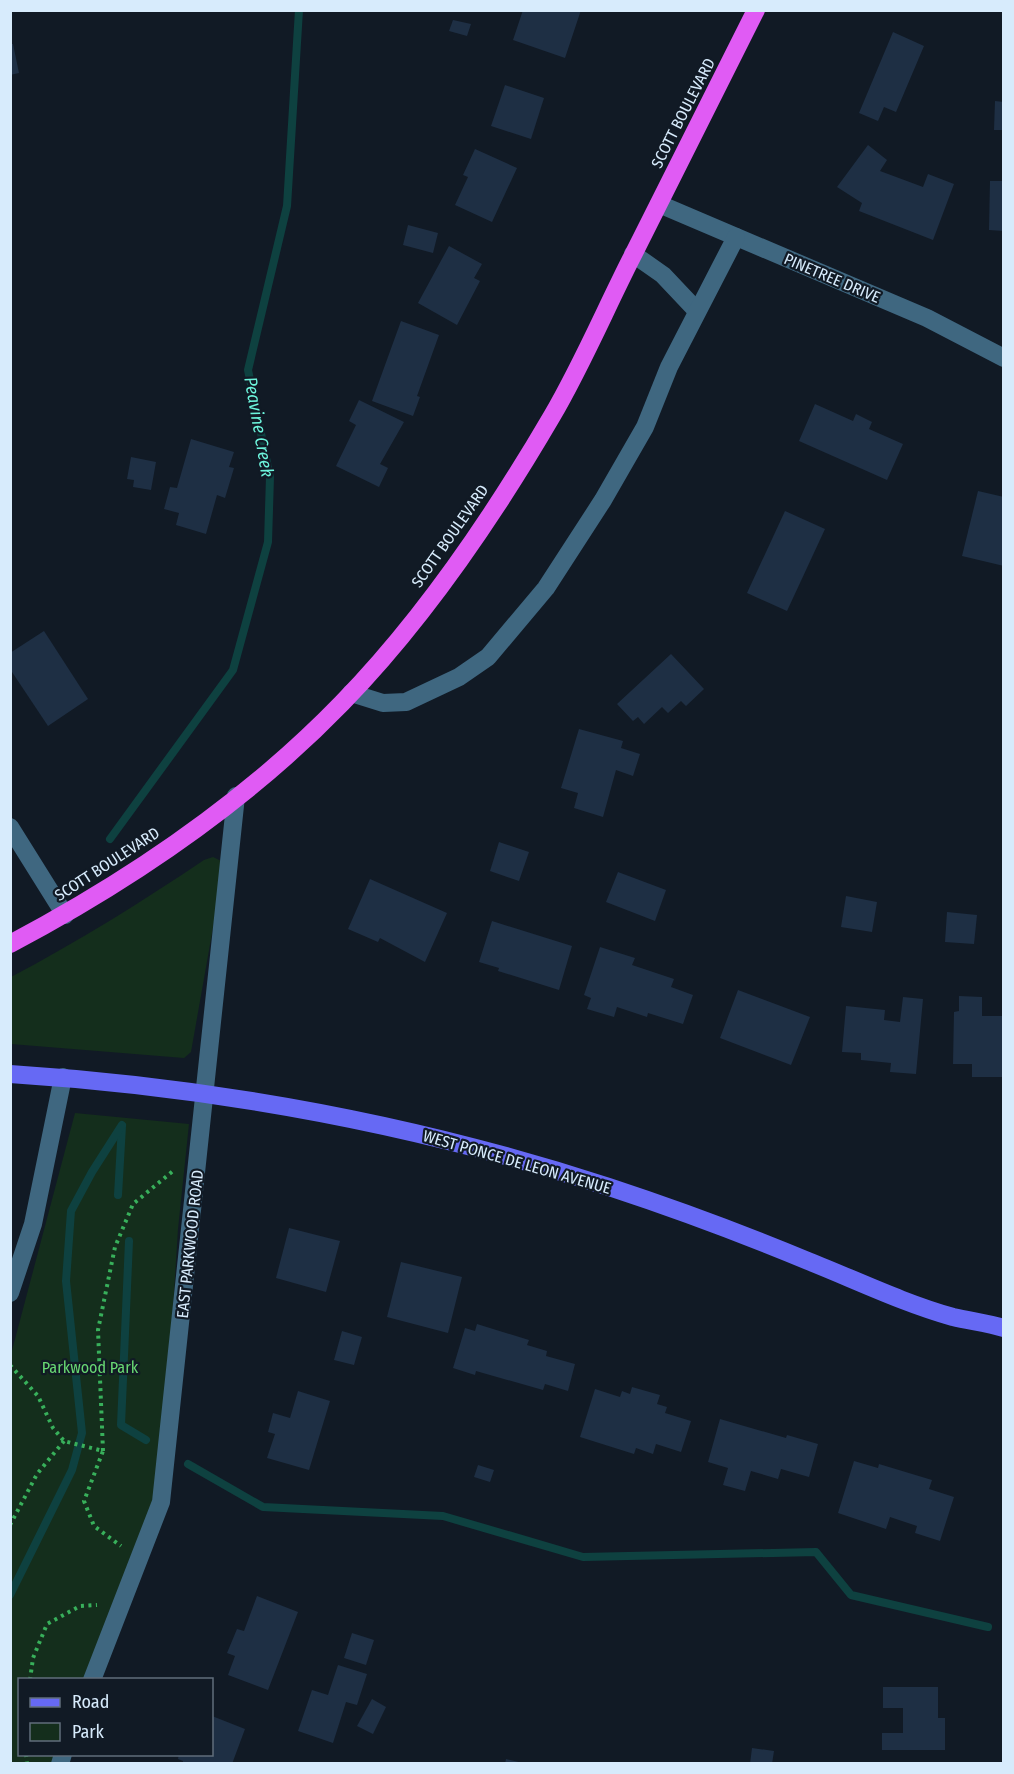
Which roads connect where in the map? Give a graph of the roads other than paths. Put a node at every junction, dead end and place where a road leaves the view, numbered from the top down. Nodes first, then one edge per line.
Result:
1 (756, 10) edge
2 (659, 204) junction
3 (736, 237) junction
4 (633, 254) junction
5 (697, 311) junction
6 (1004, 358) edge
7 (351, 693) junction
8 (236, 796) junction
9 (10, 827) edge
10 (65, 915) junction
11 (10, 944) edge
12 (10, 1074) edge
13 (63, 1077) junction
14 (207, 1094) junction
15 (10, 1293) edge
16 (1004, 1328) edge
17 (93, 1678) edge

1 - 2 highway, SCOTT BOULEVARD
2 - 3 street, PINETREE DRIVE
2 - 4 highway, SCOTT BOULEVARD
3 - 5 street
3 - 6 street, PINETREE DRIVE
4 - 5 street
4 - 7 highway, SCOTT BOULEVARD
5 - 7 street
7 - 8 highway, SCOTT BOULEVARD
8 - 10 highway, SCOTT BOULEVARD
8 - 14 street, EAST PARKWOOD ROAD
9 - 10 street
10 - 11 highway, SCOTT BOULEVARD
12 - 13 main road, WEST PONCE DE LEON AVENUE
13 - 14 main road, WEST PONCE DE LEON AVENUE
13 - 15 street
14 - 16 main road, WEST PONCE DE LEON AVENUE
14 - 17 street, EAST PARKWOOD ROAD

